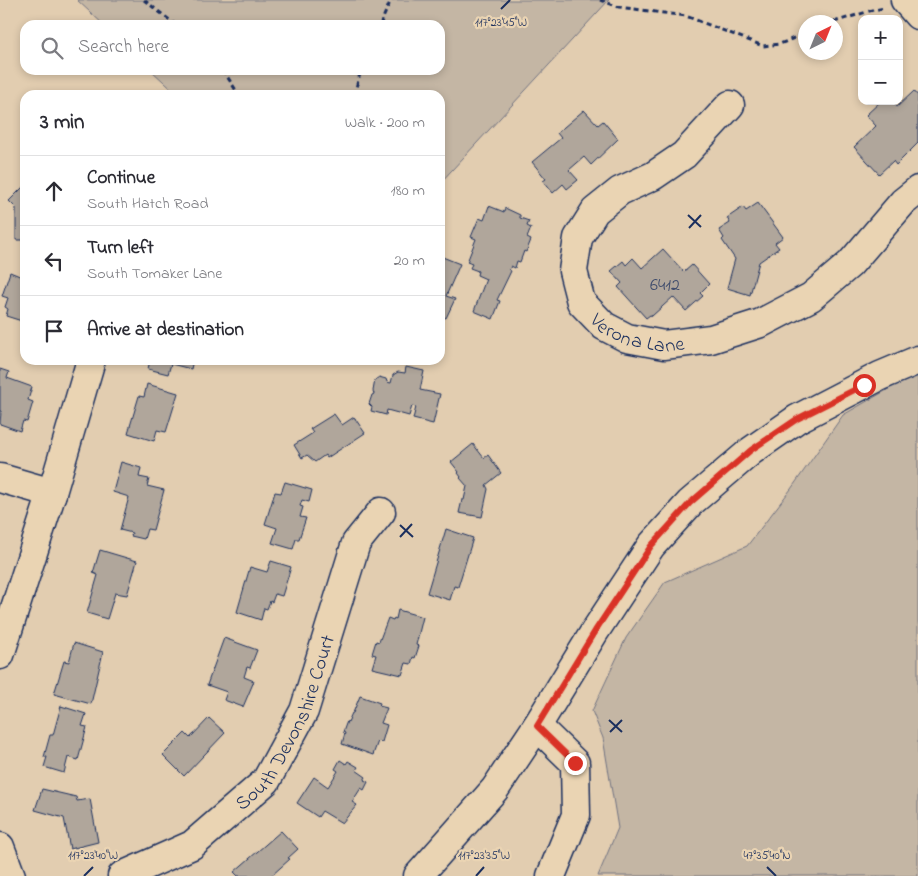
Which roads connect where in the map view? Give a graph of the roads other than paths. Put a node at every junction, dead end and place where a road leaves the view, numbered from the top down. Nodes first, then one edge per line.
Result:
1 (730, 105) dead end
2 (918, 190) edge
3 (918, 360) edge
4 (90, 365) edge
5 (0, 478) edge
6 (52, 493) junction
7 (381, 512) dead end
8 (0, 655) edge
9 (537, 726) junction
10 (0, 847) edge
11 (11, 876) edge
12 (122, 876) edge
13 (418, 876) edge
14 (551, 876) edge

1 - 2 street, Verona Lane
3 - 9 street
4 - 6 street
5 - 6 street
6 - 8 street
7 - 12 street, South Devonshire Court
9 - 13 street
9 - 14 street
10 - 11 street

